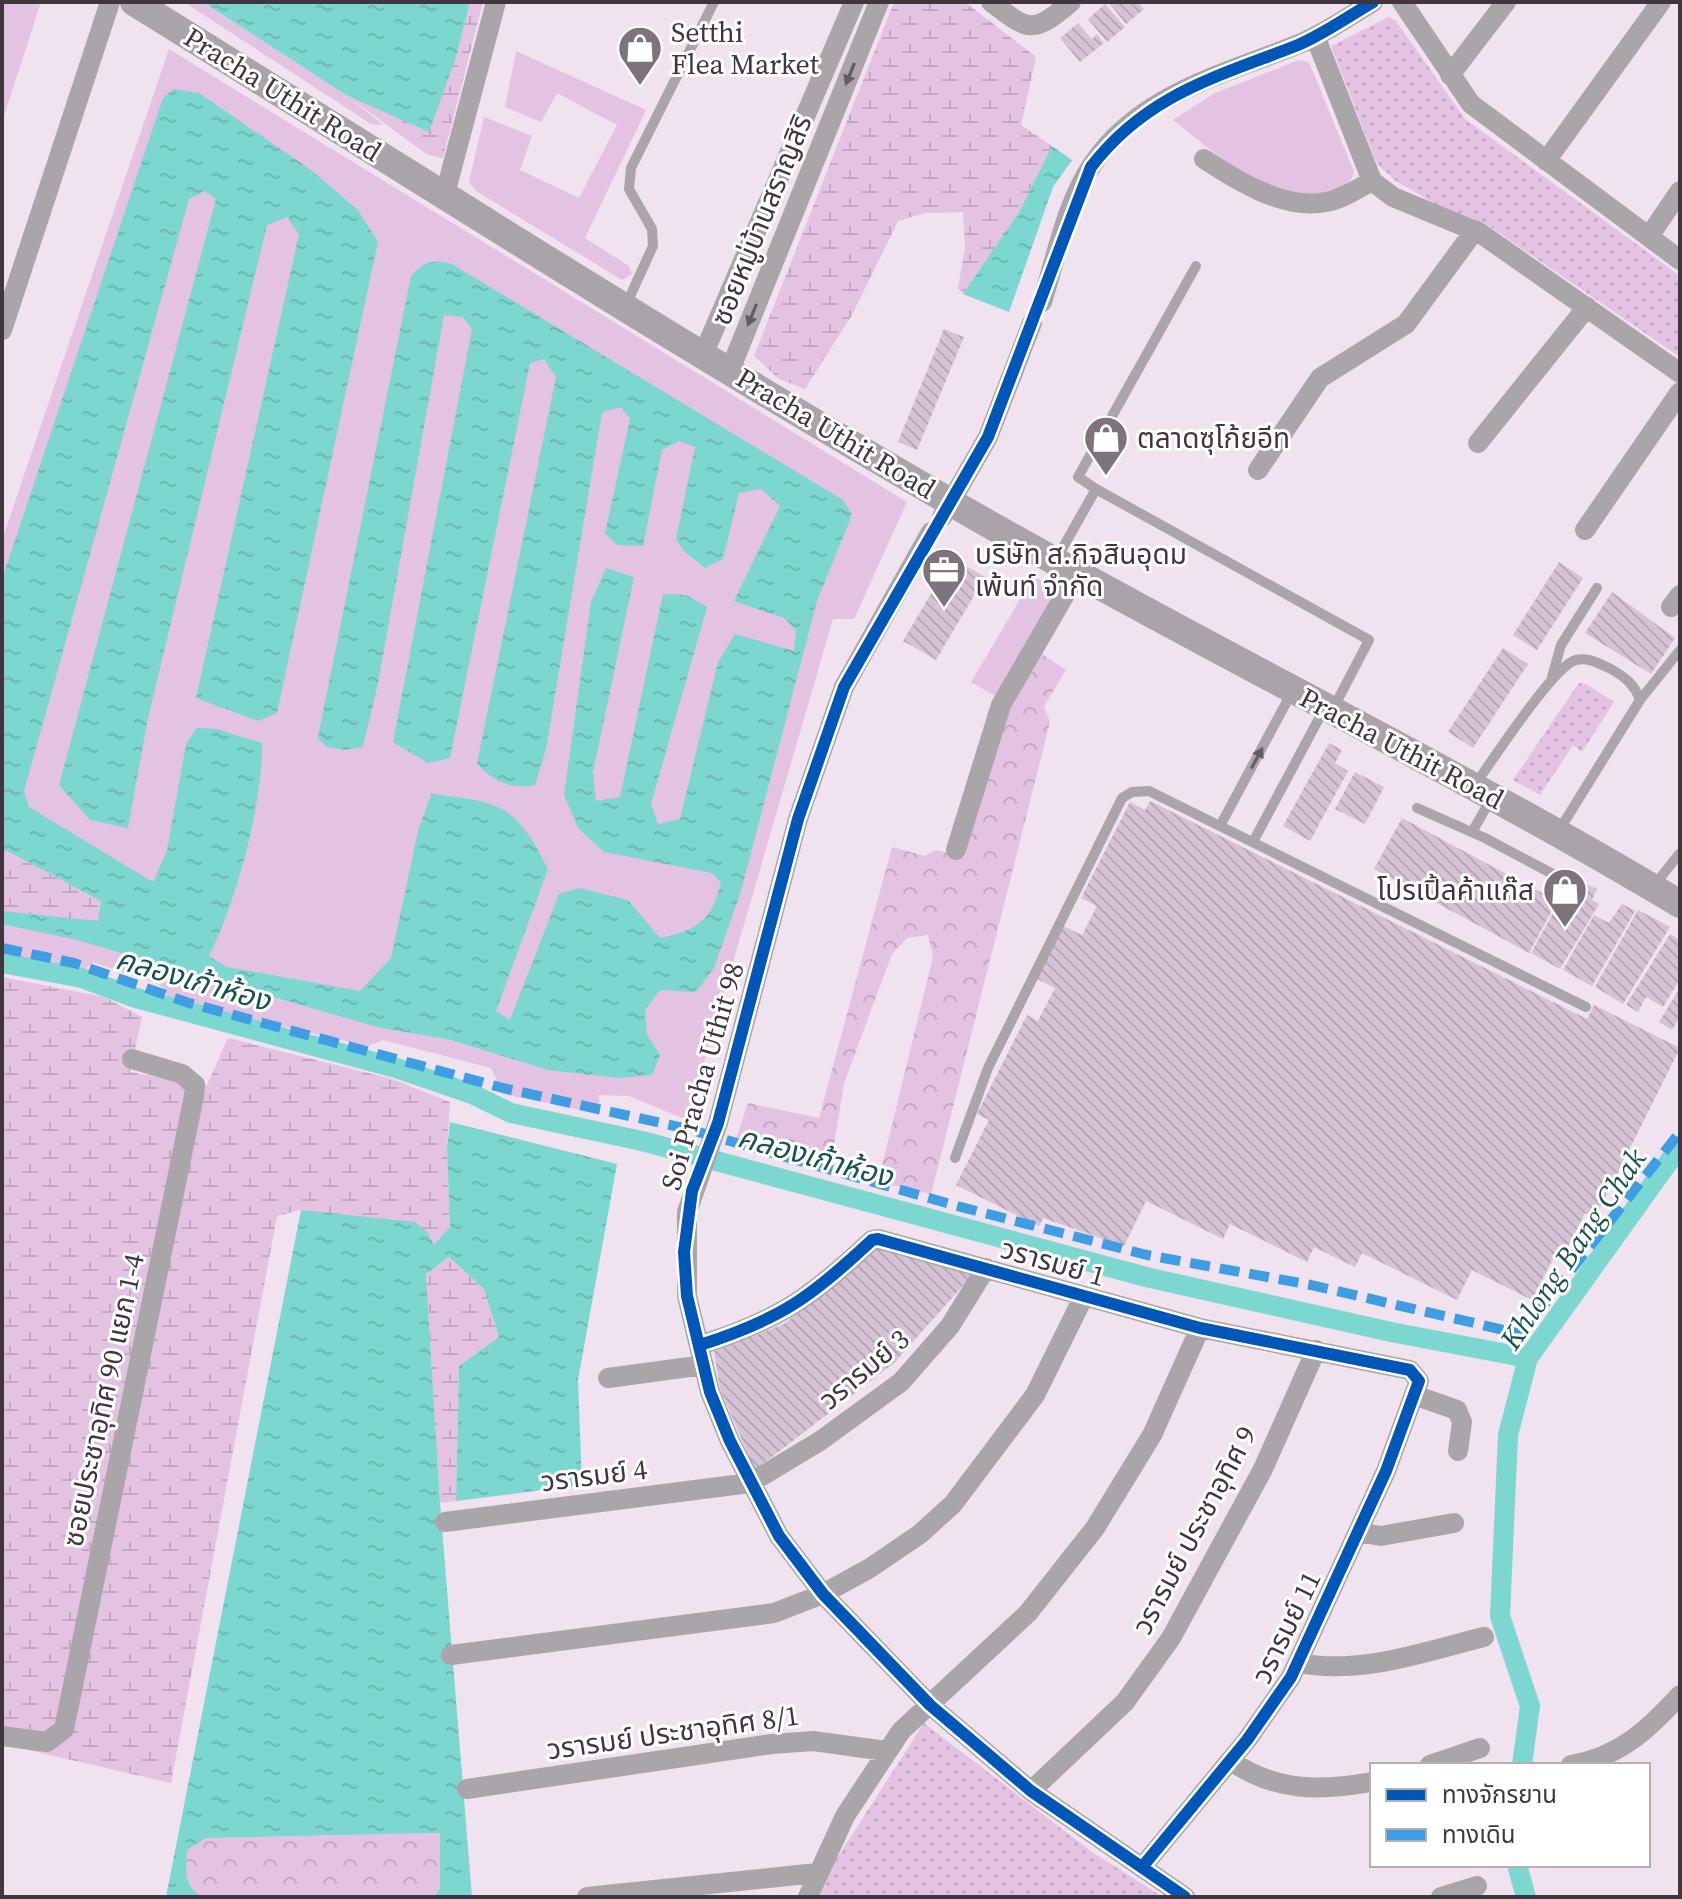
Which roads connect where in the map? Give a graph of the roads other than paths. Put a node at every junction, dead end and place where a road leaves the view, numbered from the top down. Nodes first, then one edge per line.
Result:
1 (110, 2) edge
2 (134, 2) edge
3 (496, 2) edge
4 (714, 2) edge
5 (854, 2) edge
6 (879, 2) edge
7 (991, 2) edge
8 (1071, 2) edge
9 (1373, 2) edge
10 (1402, 2) edge
11 (1506, 2) edge
12 (1661, 2) edge
13 (1315, 36) junction
14 (1450, 75) junction
15 (1204, 159) dead end
16 (1546, 161) junction
17 (1372, 181) junction
18 (1680, 191) edge
19 (445, 194) junction
20 (1475, 230) junction
21 (1650, 235) junction
22 (1680, 260) edge
23 (1196, 266) dead end
24 (1042, 302) dead end
25 (626, 306) junction
26 (1587, 307) junction
27 (1032, 323) dead end
28 (2, 330) edge
29 (703, 355) junction
30 (730, 370) junction
31 (1680, 373) edge
32 (1680, 392) edge
33 (1478, 443) dead end
34 (1258, 470) dead end
35 (1096, 489) junction
36 (941, 517) junction
37 (1585, 530) dead end
38 (1067, 566) junction
39 (1597, 588) dead end
40 (1680, 650) edge
41 (1552, 679) junction
42 (1293, 690) junction
43 (1640, 700) junction
44 (1328, 709) junction
45 (1483, 792) junction
46 (1417, 808) dead end
47 (1220, 826) junction
48 (1472, 832) junction
49 (1557, 833) junction
50 (1253, 842) junction
51 (956, 850) dead end
52 (1679, 854) edge
53 (1564, 880) dead end
54 (1653, 888) junction
55 (1680, 904) edge
56 (1586, 1007) dead end
57 (132, 1059) dead end
58 (955, 1158) dead end
59 (986, 1268) junction
60 (1084, 1296) junction
61 (1200, 1328) junction
62 (1316, 1350) junction
63 (702, 1355) junction
64 (608, 1378) dead end
65 (1416, 1387) junction
66 (1458, 1451) dead end
67 (750, 1483) junction
68 (445, 1522) dead end
69 (1454, 1523) dead end
70 (1358, 1532) junction
71 (823, 1594) junction
72 (1484, 1637) dead end
73 (451, 1655) dead end
74 (1298, 1663) junction
75 (1680, 1695) edge
76 (930, 1705) junction
77 (2, 1736) edge
78 (1480, 1748) dead end
79 (886, 1751) junction
80 (1231, 1761) junction
81 (1436, 1763) edge
82 (1583, 1763) edge
83 (1370, 1782) edge
84 (467, 1789) dead end
85 (1031, 1791) junction
86 (1143, 1866) junction
87 (817, 1873) junction
88 (1477, 1886) dead end
89 (587, 1897) edge
90 (808, 1897) edge
91 (1185, 1897) edge
92 (1441, 1897) edge

1 - 28 street
2 - 19 main road, Pracha Uthit Road
3 - 19 street
4 - 25 lane
5 - 29 street, ซอยหมู่บ้านสราญสิริ
6 -> 30 street, ซอยหมู่บ้านสราญสิริ
7 - 8 street
9 - 13 street
10 - 14 street
11 - 14 street
12 - 16 street
13 - 17 street
13 - 24 street
14 - 16 street
15 - 17 street
16 - 21 street
17 - 20 street
18 - 21 street
19 - 25 main road, Pracha Uthit Road
20 - 26 street
20 - 34 street
21 - 22 street
23 - 35 lane
25 - 29 main road, Pracha Uthit Road
26 - 31 street
26 - 33 street
27 - 36 street, Soi Pracha Uthit 98
29 - 30 main road, Pracha Uthit Road
30 - 36 main road, Pracha Uthit Road
32 - 37 street
35 - 38 lane
35 - 44 lane
36 - 38 main road, Pracha Uthit Road
36 - 63 street, Soi Pracha Uthit 98
38 - 42 main road, Pracha Uthit Road
38 - 51 street
39 - 41 lane
40 - 43 lane
41 - 43 lane
41 - 45 lane
42 - 44 main road, Pracha Uthit Road
47 -> 42 lane
43 - 49 lane
44 - 45 main road, Pracha Uthit Road
44 - 50 lane
45 - 48 lane
45 - 49 main road, Pracha Uthit Road
46 - 48 lane
47 - 50 lane
47 - 58 lane
48 - 53 lane
49 - 54 main road, Pracha Uthit Road
50 - 56 lane
52 - 54 lane
54 - 55 main road, Pracha Uthit Road
57 - 77 street, ซอยประชาอุทิศ 90 แยก 1-4
59 - 60 street, วรารมย์ 1
59 - 63 street, วรารมย์ 1
59 - 67 street, วรารมย์ 3
60 - 61 street, วรารมย์ 1
60 - 71 street
61 - 62 street, วรารมย์ 1
61 - 76 street
62 - 65 street, วรารมย์ 1
62 - 85 street, วรารมย์ ประชาอุทิศ 9
63 - 64 street
63 - 67 street, Soi Pracha Uthit 98
65 - 66 street, วรารมย์ 1
65 - 70 street, วรารมย์ 11
67 - 68 street, วรารมย์ 4
67 - 71 street, Soi Pracha Uthit 98
69 - 70 street
70 - 74 street, วรารมย์ 11
71 - 73 street
71 - 76 street, Soi Pracha Uthit 98
72 - 74 street
74 - 80 street, วรารมย์ 11
75 - 82 street
76 - 79 street
76 - 85 street, Soi Pracha Uthit 98
78 - 81 street
79 - 84 street, วรารมย์ ประชาอุทิศ 8/1
79 - 87 street
80 - 83 street
80 - 86 street, วรารมย์ 11
85 - 86 street, Soi Pracha Uthit 98
86 - 91 street, Soi Pracha Uthit 98
87 - 89 street
87 - 90 street
88 - 92 street

